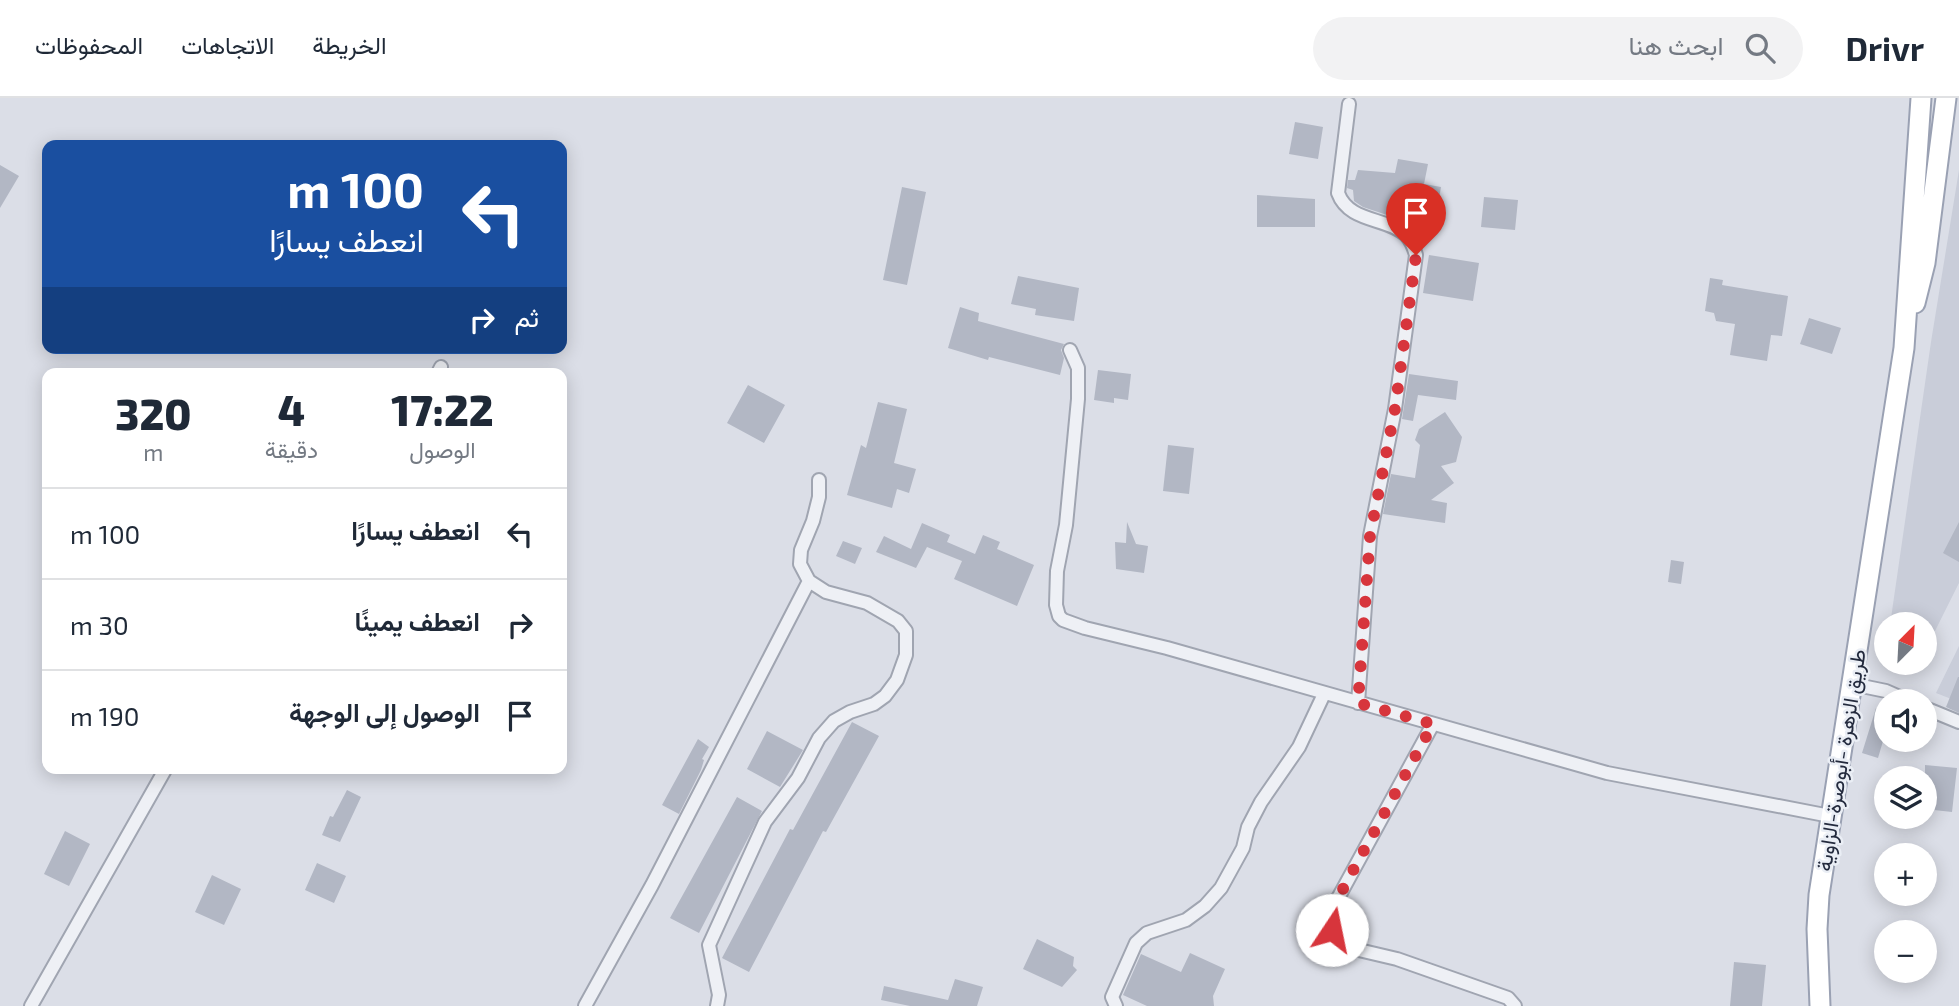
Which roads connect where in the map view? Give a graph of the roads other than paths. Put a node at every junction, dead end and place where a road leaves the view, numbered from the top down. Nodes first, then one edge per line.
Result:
1 (1921, 98) edge
2 (1946, 98) edge
3 (1349, 104) dead end
4 (1904, 348) junction
5 (1070, 350) dead end
6 (819, 480) dead end
7 (809, 581) junction
8 (1852, 684) junction
9 (1876, 689) edge
10 (1324, 694) junction
11 (1358, 703) junction
12 (1937, 713) edge
13 (1959, 722) edge
14 (1433, 724) junction
15 (163, 774) edge
16 (1830, 816) junction
17 (32, 1006) edge
18 (585, 1006) edge
19 (717, 1006) edge
20 (1116, 1006) edge
21 (1515, 1006) edge
22 (1820, 1006) edge

1 - 4 main road
2 - 4 main road
3 - 11 street
4 - 8 main road, طريق الزهرة -أبوصرة-الزاوية
5 - 10 street
6 - 7 street
7 - 18 street
7 - 19 street
8 - 9 street
8 - 16 main road, طريق الزهرة -أبوصرة-الزاوية
10 - 11 street
10 - 20 street
11 - 14 street
12 - 13 street
14 - 16 street
14 - 21 street
15 - 17 street
16 - 22 main road, طريق الزهرة -أبوصرة-الزاوية

